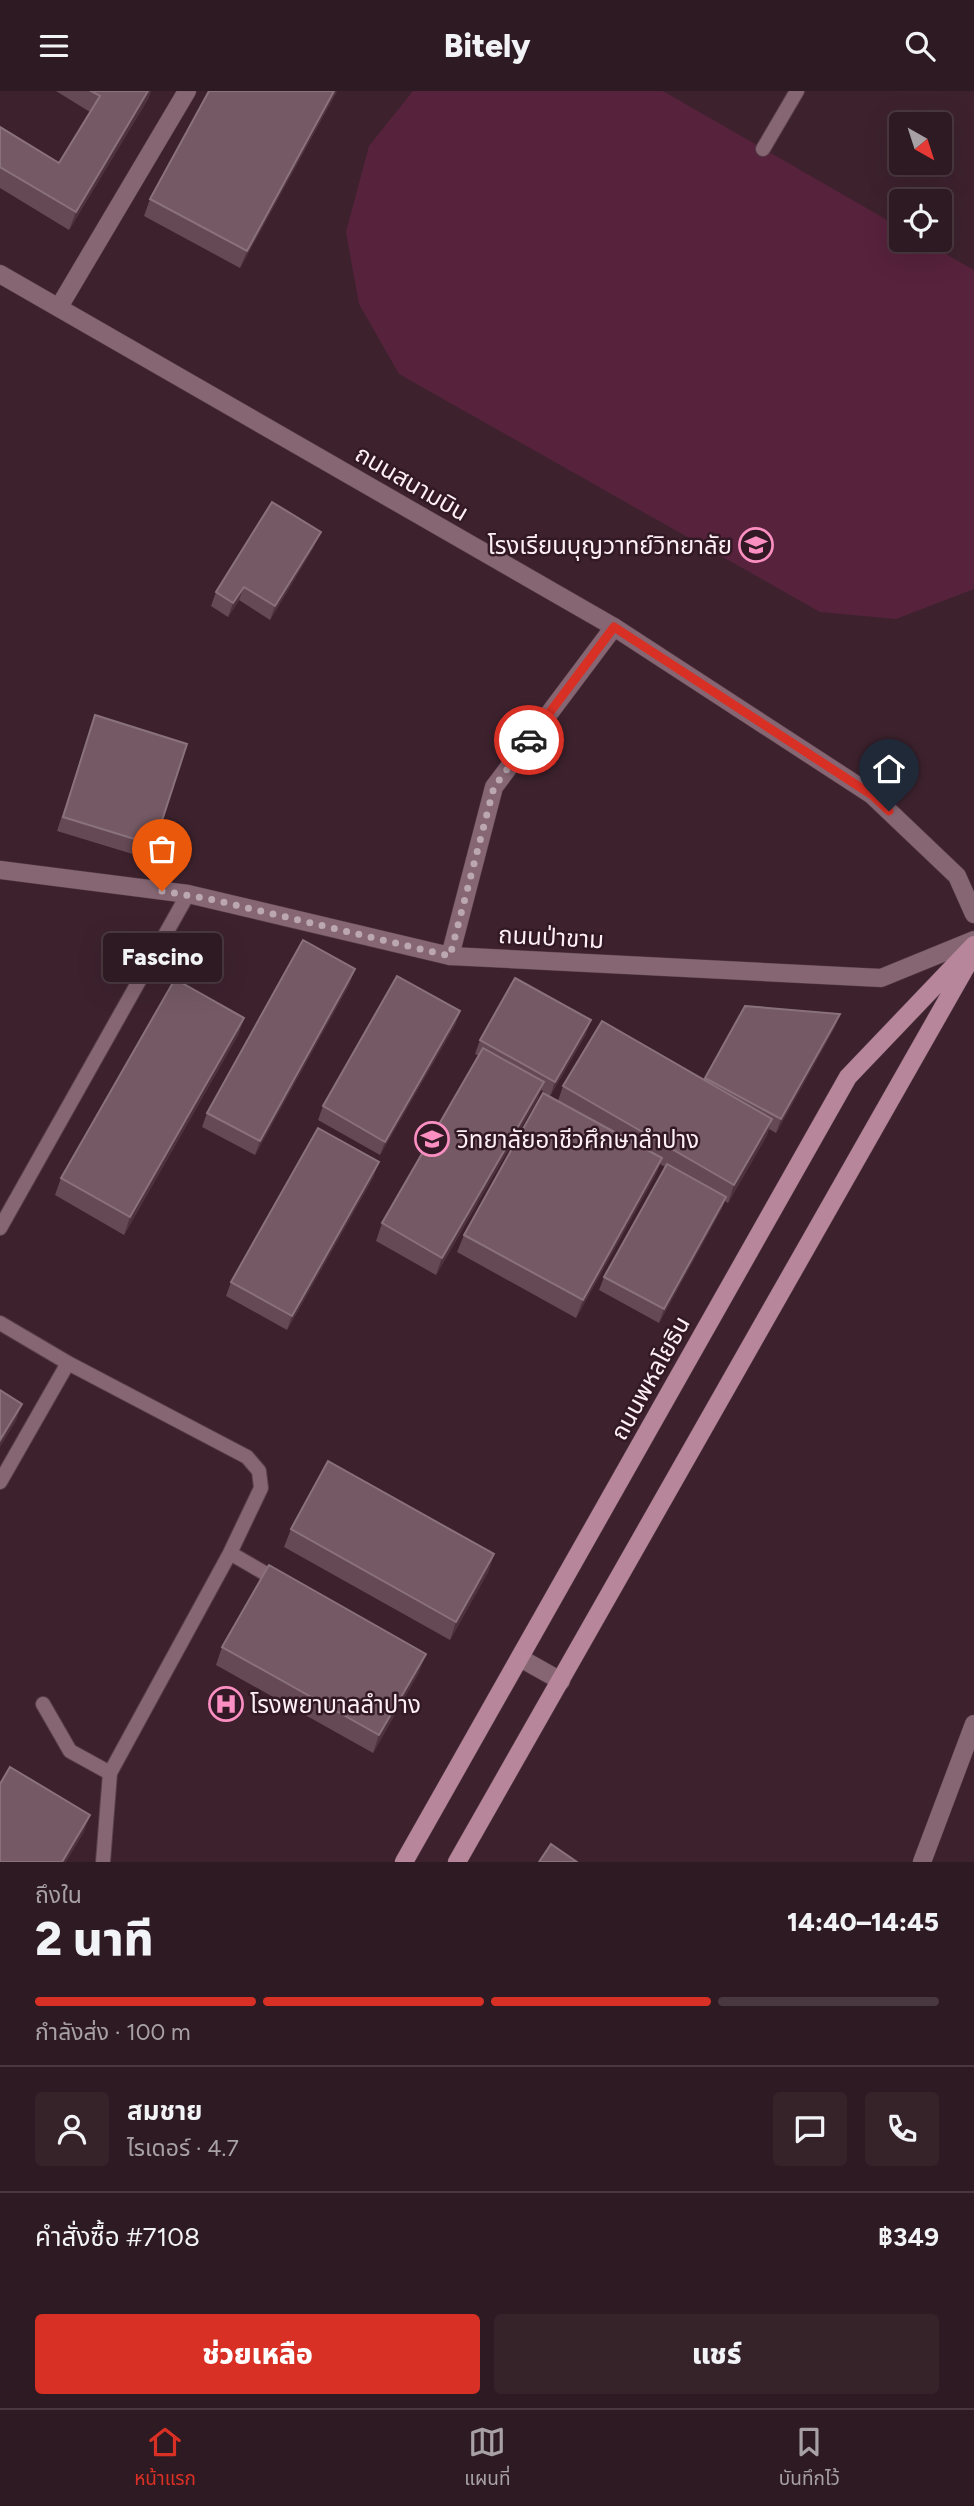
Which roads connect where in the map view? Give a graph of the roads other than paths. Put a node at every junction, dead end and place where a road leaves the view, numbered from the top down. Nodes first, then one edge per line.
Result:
1 (187, 91) edge
2 (797, 91) edge
3 (764, 149) dead end
4 (0, 274) edge
5 (58, 307) junction
6 (614, 627) junction
7 (0, 870) edge
8 (188, 894) junction
9 (974, 914) edge
10 (974, 940) edge
11 (974, 945) edge
12 (974, 952) edge
13 (450, 956) junction
14 (0, 1228) edge
15 (0, 1322) edge
16 (68, 1363) junction
17 (0, 1482) edge
18 (230, 1553) junction
19 (288, 1586) edge
20 (520, 1658) junction
21 (561, 1681) junction
22 (43, 1704) dead end
23 (974, 1724) edge
24 (110, 1773) junction
25 (103, 1862) edge
26 (404, 1862) edge
27 (457, 1862) edge
28 (922, 1862) edge

1 - 5 street
2 - 3 lane
4 - 5 street, ถนนสนามบิน
5 - 6 street, ถนนสนามบิน
6 - 9 street, ถนนสนามบิน
6 - 13 street
7 - 8 street, ถนนป่าขาม
8 - 13 street, ถนนป่าขาม
8 - 14 lane
10 - 13 street, ถนนป่าขาม
11 - 20 main road, ถนนพหลโยธิน
12 - 21 main road
15 - 16 lane
16 - 17 lane
16 - 18 lane
18 - 19 lane
18 - 24 lane
20 - 21 street
20 - 26 main road, ถนนพหลโยธิน
21 - 27 main road
22 - 24 lane
23 - 28 street
24 - 25 lane

